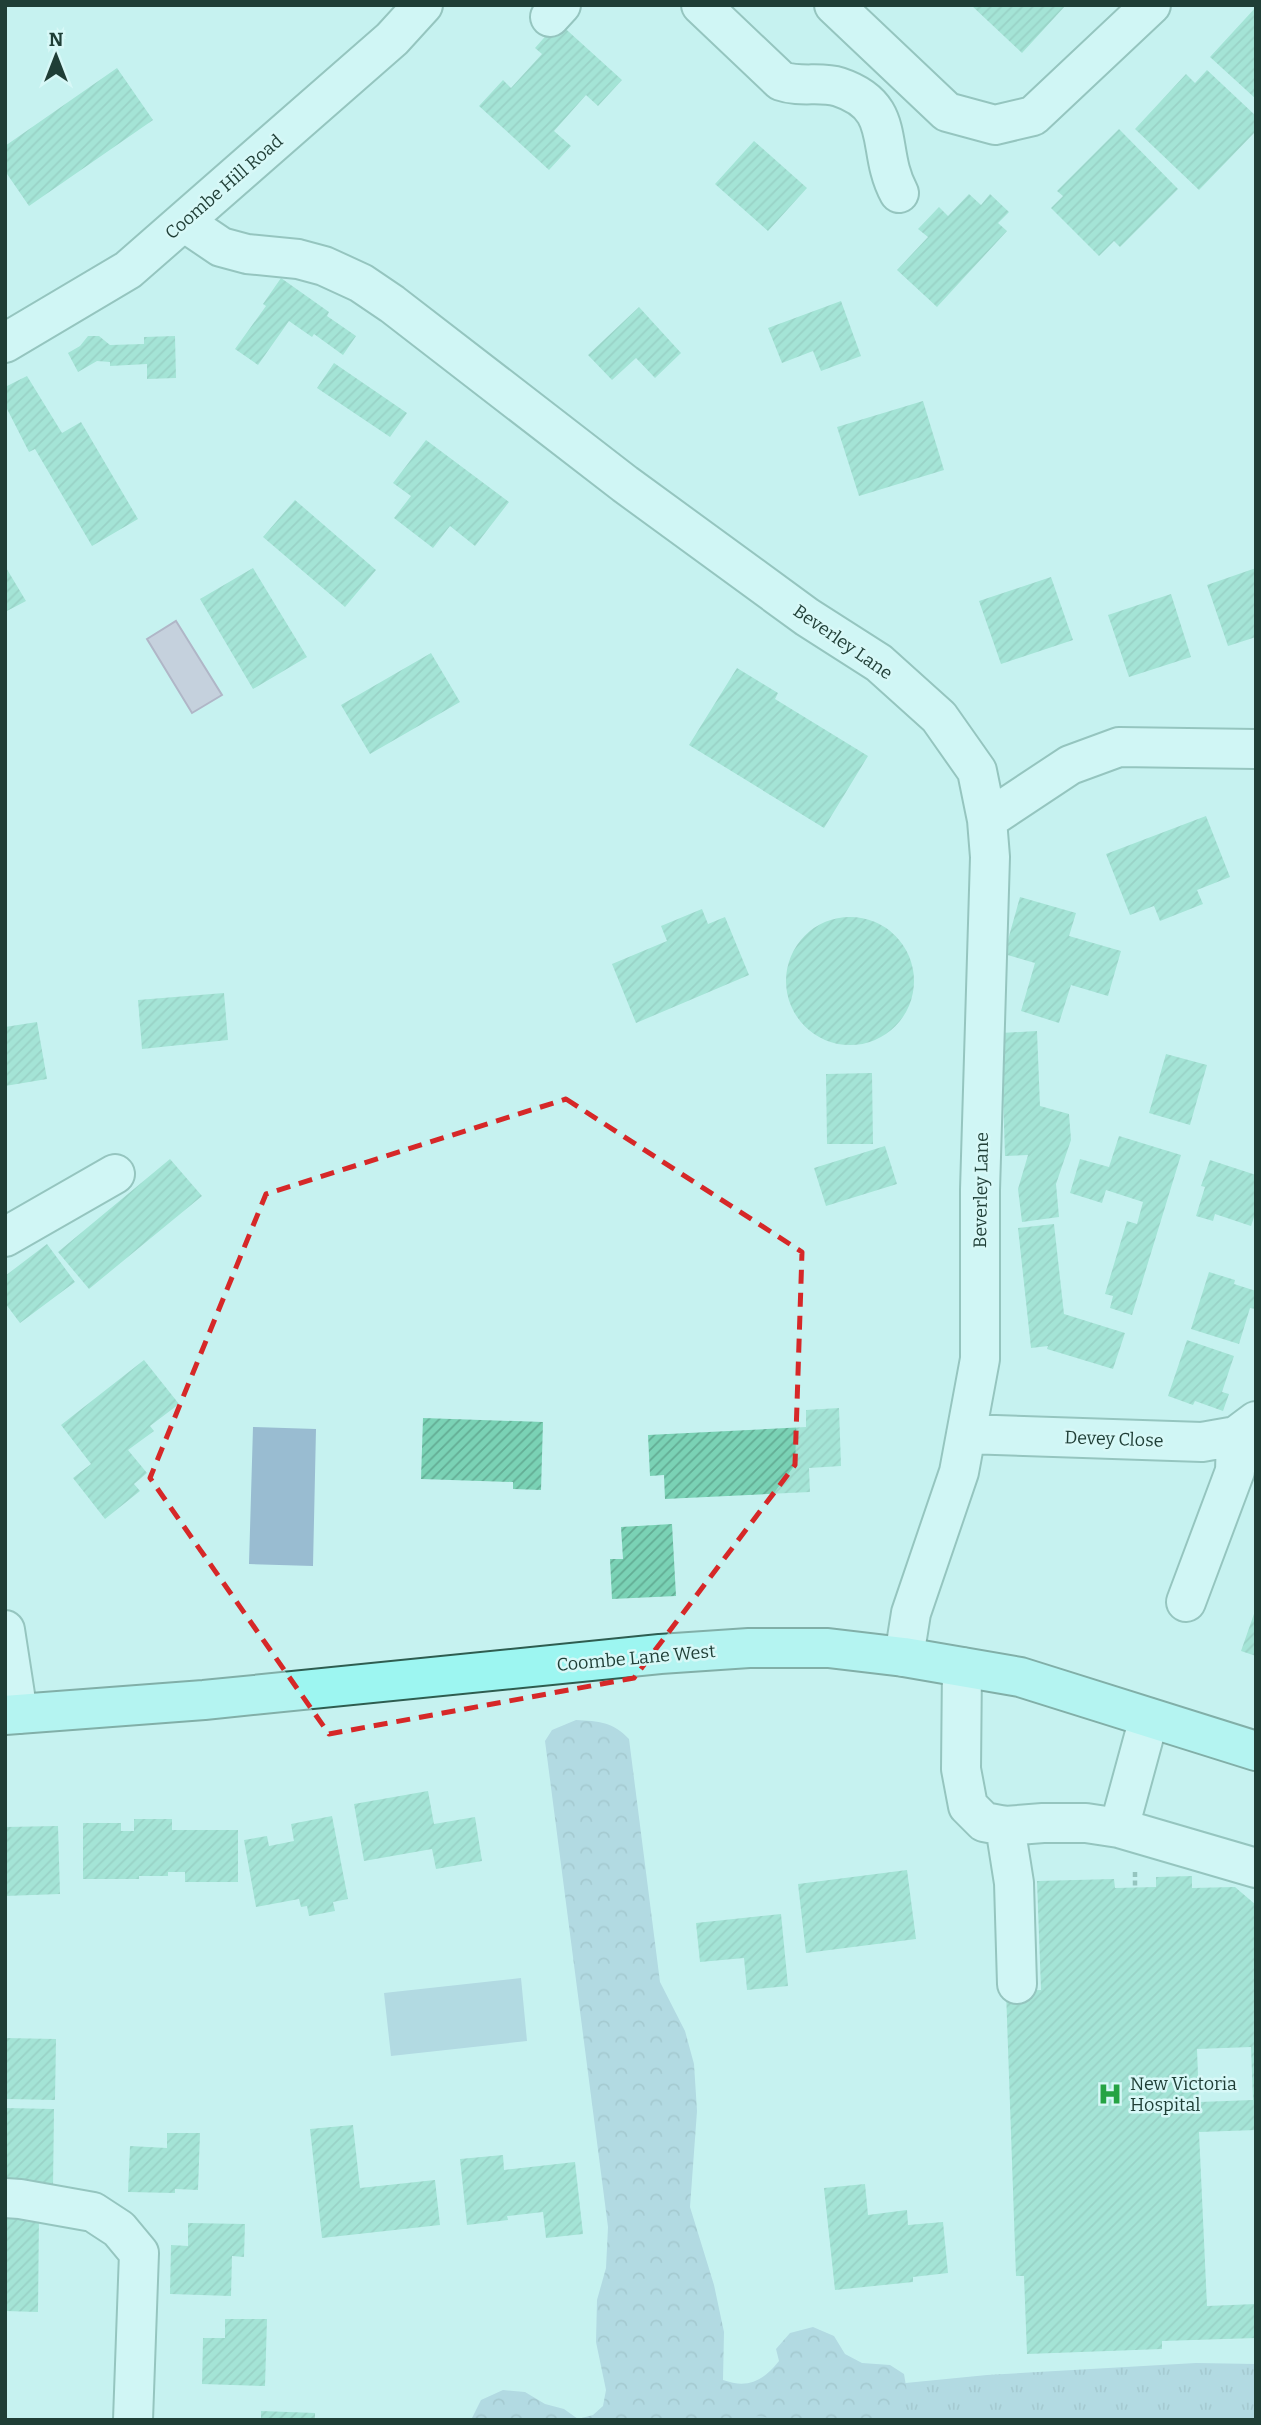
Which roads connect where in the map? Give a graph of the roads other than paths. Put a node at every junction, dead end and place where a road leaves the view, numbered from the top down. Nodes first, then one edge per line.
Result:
1 (423, 5) edge
2 (701, 5) edge
3 (834, 5) edge
4 (1151, 5) edge
5 (899, 192) dead end
6 (184, 222) junction
7 (5, 343) edge
8 (1256, 749) edge
9 (987, 820) junction
10 (115, 1174) dead end
11 (5, 1237) edge
12 (1246, 1429) edge
13 (967, 1434) junction
14 (1186, 1602) dead end
15 (5, 1630) edge
16 (904, 1657) junction
17 (962, 1667) junction
18 (12, 1714) edge
19 (1149, 1718) junction
20 (1256, 1751) edge
21 (1005, 1826) junction
22 (1119, 1828) junction
23 (1256, 1868) edge
24 (1017, 1984) dead end
25 (5, 2199) edge
26 (133, 2420) edge

1 - 6 street, Coombe Hill Road
2 - 5 street
3 - 4 street
6 - 7 street, Coombe Hill Road
6 - 9 street, Beverley Lane
8 - 9 street
9 - 13 street, Beverley Lane
10 - 11 street
12 - 13 street, Devey Close
12 - 14 street
13 - 16 street, Beverley Lane
15 - 18 street
16 - 17 main road, Coombe Lane West
16 - 18 main road, Coombe Lane West
17 - 19 main road, Coombe Lane West
17 - 21 street
19 - 20 main road, Coombe Lane West
19 - 22 street
21 - 22 street
21 - 24 street
22 - 23 street
25 - 26 street

